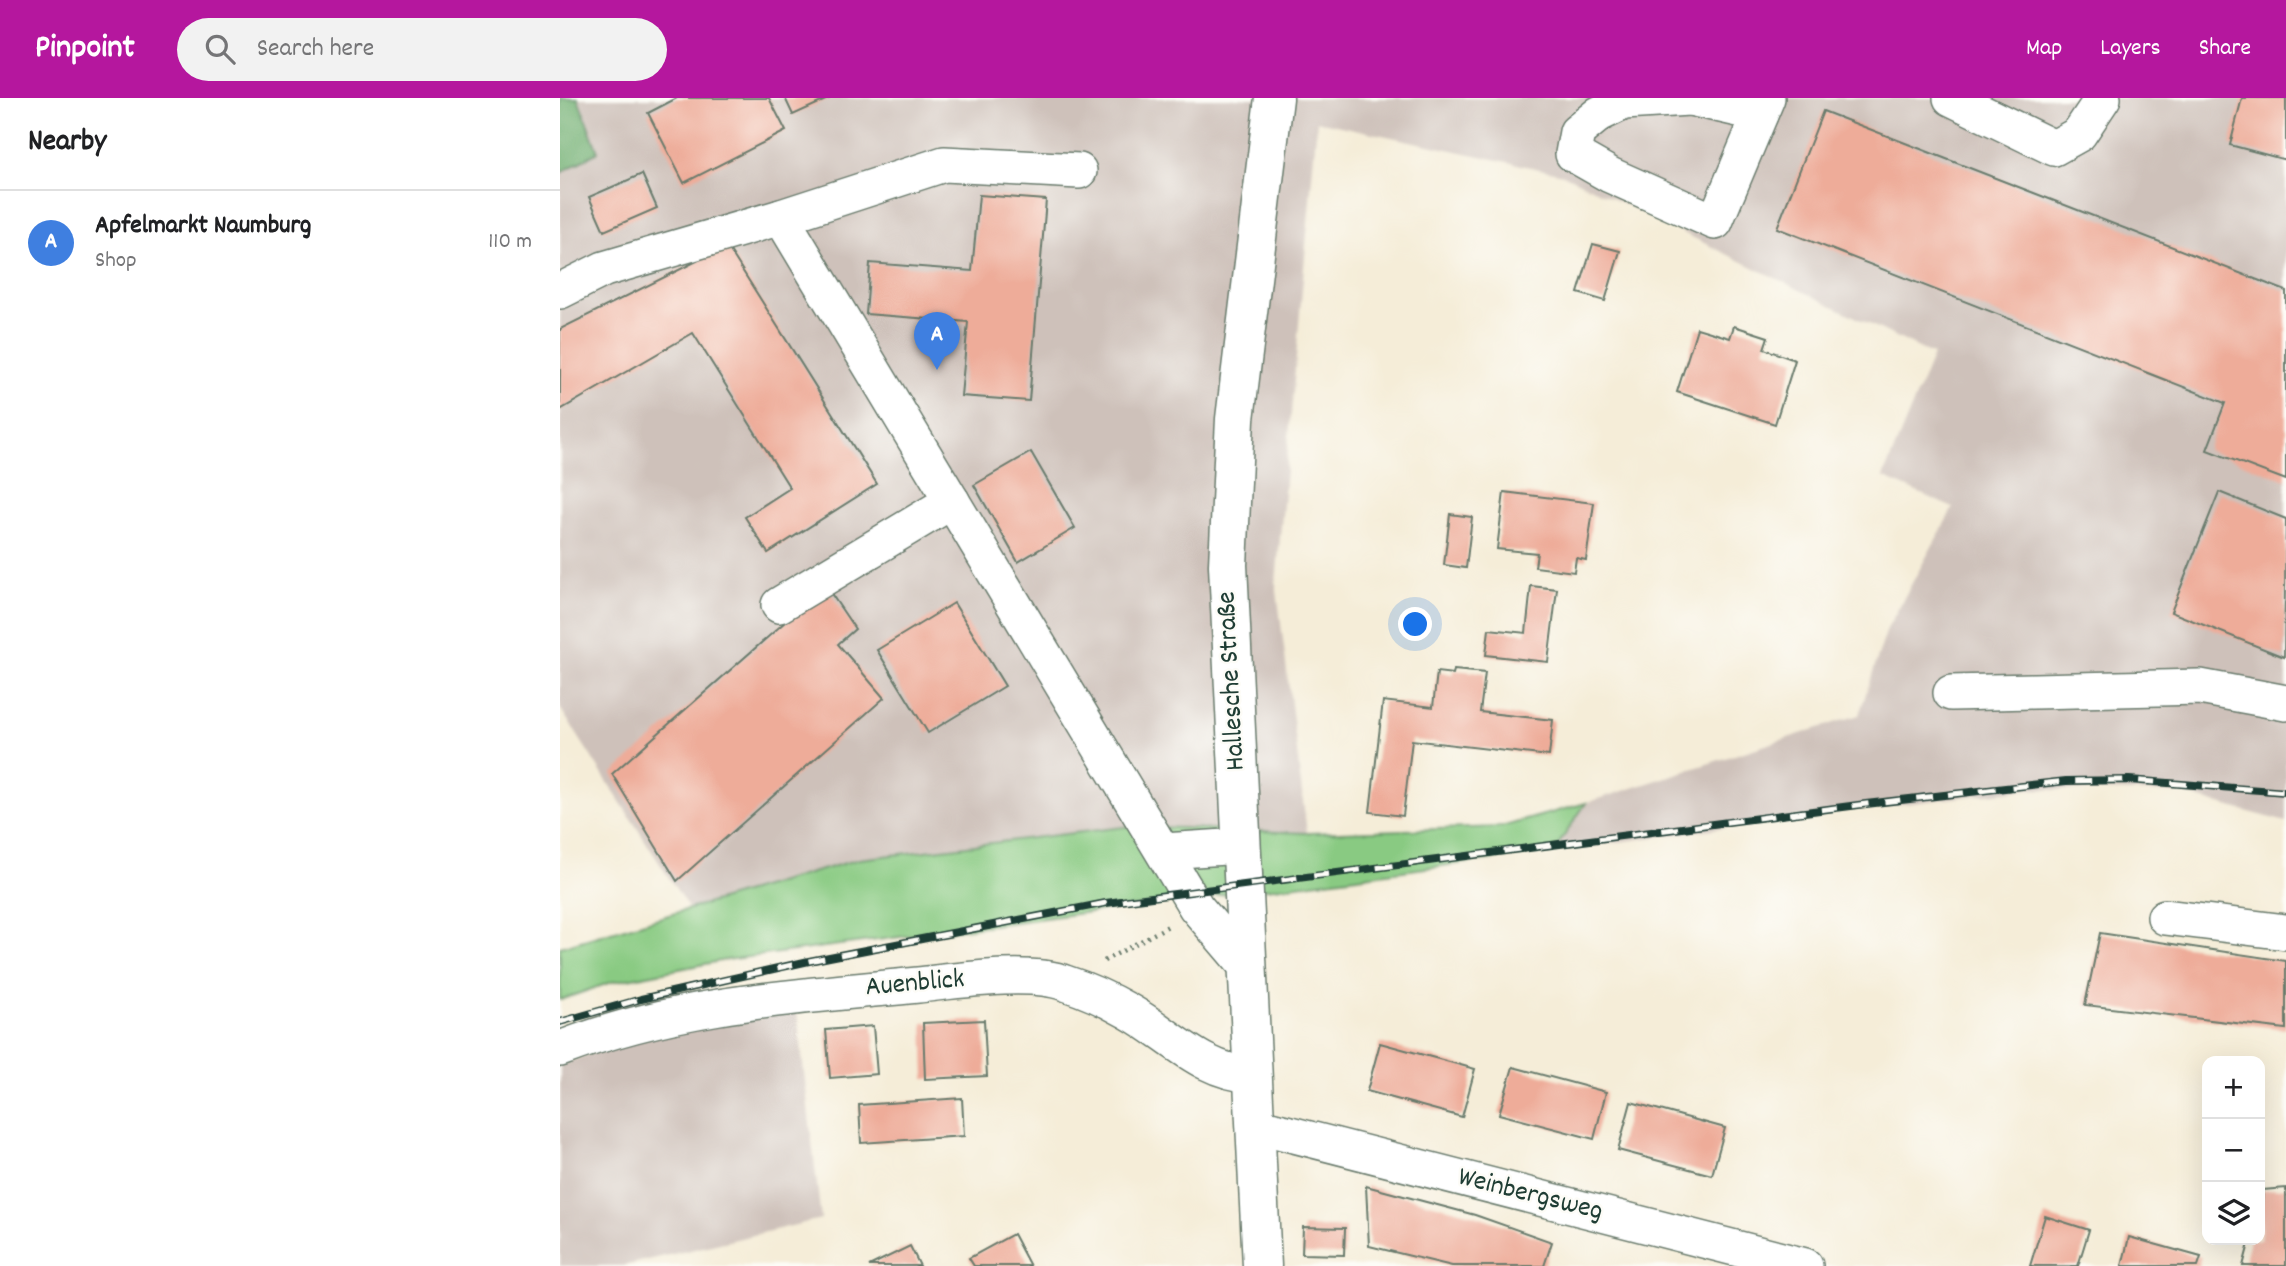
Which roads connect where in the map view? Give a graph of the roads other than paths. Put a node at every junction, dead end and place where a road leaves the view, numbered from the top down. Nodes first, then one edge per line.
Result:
1 (1274, 98) edge
2 (1689, 98) edge
3 (1951, 98) edge
4 (2103, 98) edge
5 (1763, 106) edge
6 (1079, 172) dead end
7 (781, 217) junction
8 (560, 291) edge
9 (952, 501) junction
10 (779, 605) dead end
11 (1951, 693) dead end
12 (2286, 703) edge
13 (1241, 846) junction
14 (1164, 851) junction
15 (2165, 917) dead end
16 (2286, 932) edge
17 (1248, 968) junction
18 (560, 1049) edge
19 (1253, 1075) junction
20 (1255, 1125) junction
21 (1262, 1266) edge
22 (1805, 1266) edge

1 - 13 main road, Hallesche Straße
2 - 5 street
2 - 5 street
3 - 4 street
6 - 7 street
7 - 8 street
7 - 9 street
9 - 10 street
9 - 14 street
11 - 12 street
13 - 14 street
13 - 17 main road, Hallesche Straße
14 - 17 street
15 - 16 street
17 - 19 main road, Hallesche Straße
18 - 19 street, Auenblick
19 - 20 main road, Hallesche Straße
20 - 21 main road, Hallesche Straße
20 - 22 street, Weinbergsweg

